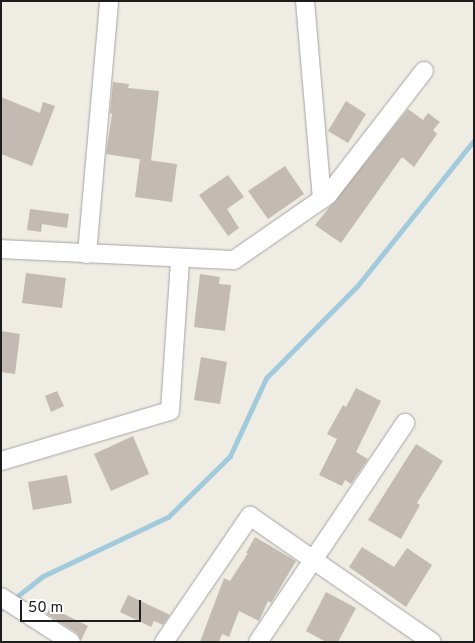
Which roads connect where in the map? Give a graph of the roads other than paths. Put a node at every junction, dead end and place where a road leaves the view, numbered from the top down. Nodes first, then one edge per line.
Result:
1 (109, 1) edge
2 (305, 1) edge
3 (424, 71) dead end
4 (322, 199) junction
5 (1, 249) edge
6 (87, 254) junction
7 (180, 258) junction
8 (405, 422) dead end
9 (1, 461) edge
10 (313, 560) junction
11 (1, 598) edge
12 (70, 642) edge
13 (164, 642) edge
14 (258, 642) edge
15 (432, 642) edge

1 - 6 street
2 - 4 street
3 - 4 street
4 - 7 street
5 - 6 street
6 - 7 street
7 - 9 street
8 - 10 street
10 - 13 street
10 - 14 street
10 - 15 street
11 - 12 street

